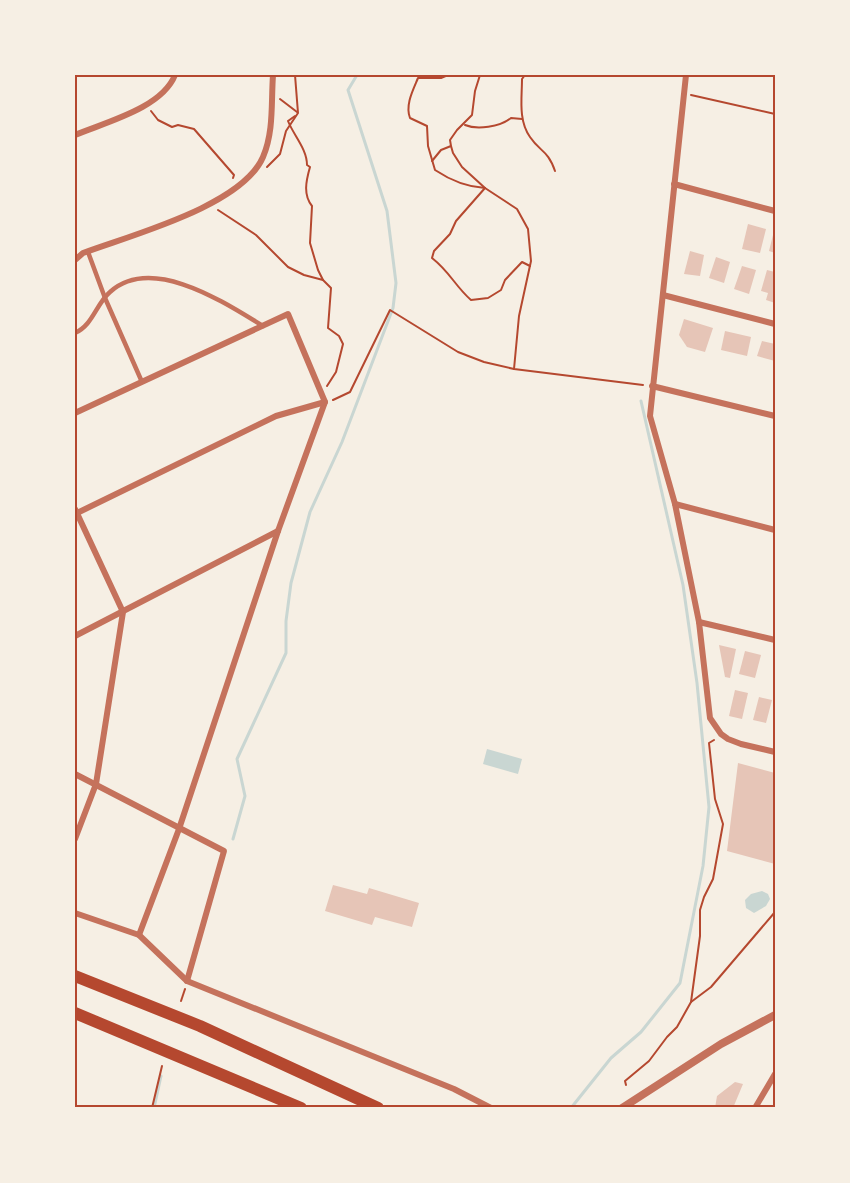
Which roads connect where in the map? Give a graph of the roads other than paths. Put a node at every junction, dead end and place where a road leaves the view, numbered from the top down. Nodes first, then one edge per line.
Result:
1 (175, 75) edge
2 (273, 75) edge
3 (686, 75) edge
4 (75, 135) edge
5 (674, 184) junction
6 (775, 211) edge
7 (88, 252) junction
8 (75, 259) edge
9 (663, 295) junction
10 (105, 298) junction
11 (775, 324) edge
12 (263, 326) junction
13 (75, 333) edge
14 (142, 382) junction
15 (652, 386) junction
16 (325, 402) junction
17 (75, 413) edge
18 (775, 416) edge
19 (675, 504) junction
20 (76, 512) edge
21 (775, 530) edge
22 (278, 531) junction
23 (123, 612) junction
24 (699, 622) junction
25 (75, 636) edge
26 (775, 640) edge
27 (775, 752) edge
28 (75, 774) edge
29 (96, 784) junction
30 (179, 829) junction
31 (75, 839) edge
32 (75, 913) edge
33 (139, 935) junction
34 (75, 976) edge
35 (187, 981) junction
36 (75, 1013) edge
37 (775, 1015) edge
38 (190, 1060) junction
39 (775, 1074) edge
40 (282, 1108) edge
41 (301, 1108) edge
42 (378, 1108) edge
43 (491, 1108) edge
44 (622, 1108) edge
45 (755, 1108) edge

1 - 4 street
2 - 7 street
3 - 5 street
5 - 6 street
5 - 9 street
7 - 8 street
7 - 10 street
9 - 11 street
9 - 15 street
10 - 12 street
10 - 13 street
10 - 14 street
12 - 14 street
12 - 16 street
14 - 17 street
15 - 18 street
15 - 19 street
16 - 20 street
16 - 22 street
19 - 21 street
19 - 24 street
20 - 23 street
22 - 23 street
22 - 30 street
23 - 25 street
23 - 29 street
24 - 26 street
24 - 27 street
28 - 29 street
29 - 30 street
29 - 31 street
30 - 33 street
30 - 35 street
32 - 33 street
33 - 35 street
34 - 42 highway
35 - 43 street
36 - 38 highway
37 - 44 street
38 - 40 highway
38 - 41 highway
39 - 45 street

